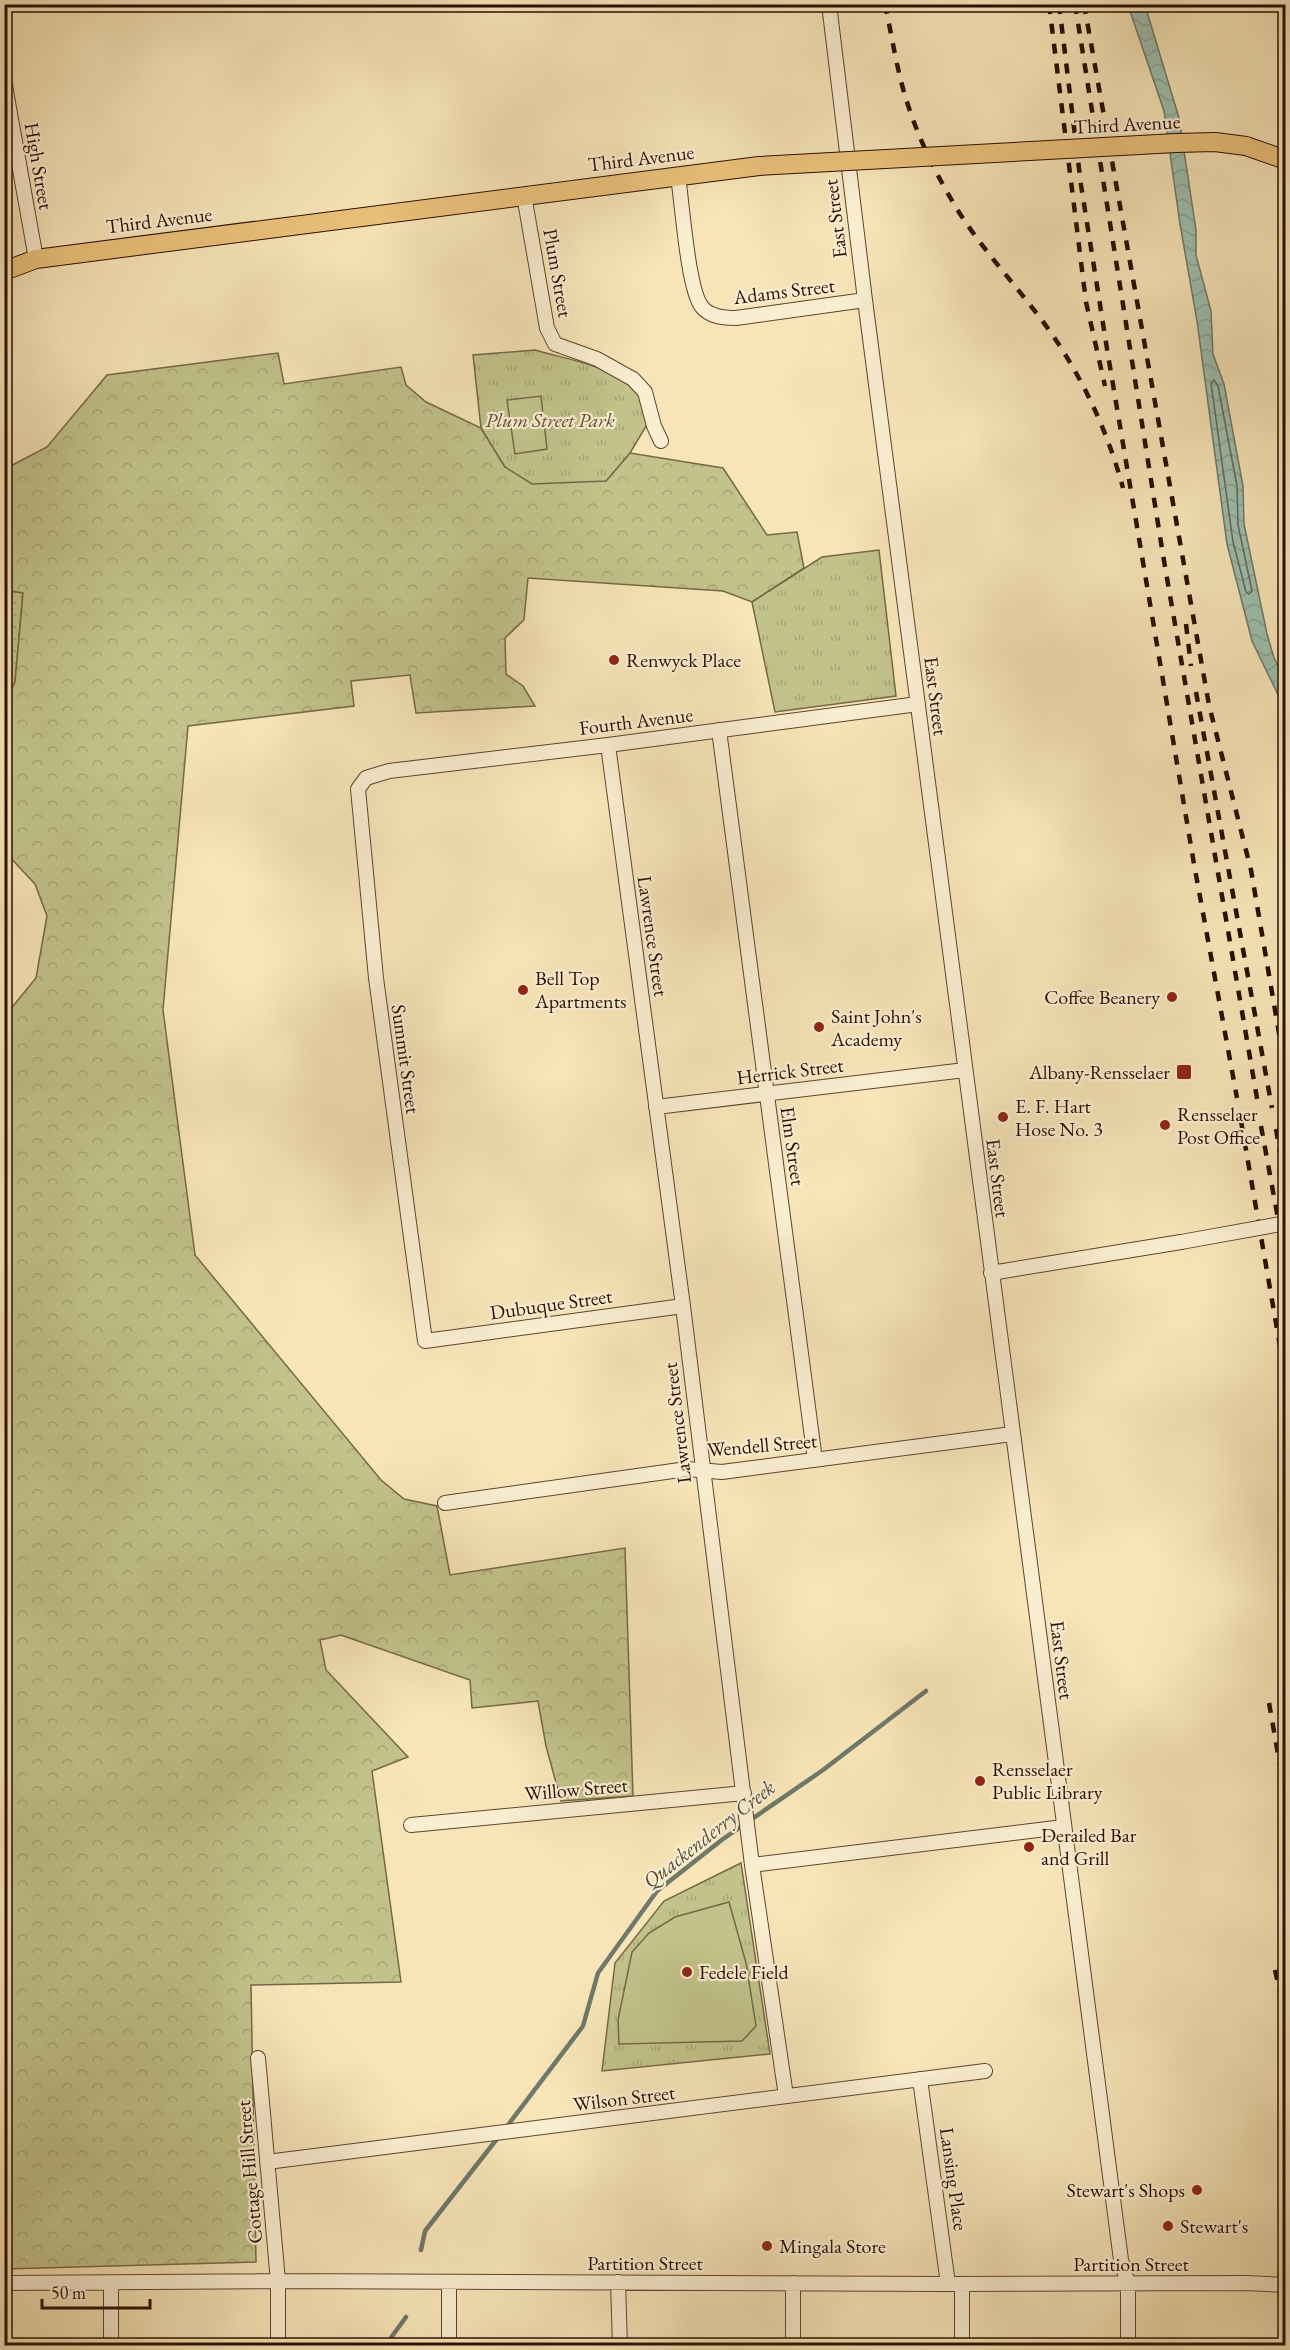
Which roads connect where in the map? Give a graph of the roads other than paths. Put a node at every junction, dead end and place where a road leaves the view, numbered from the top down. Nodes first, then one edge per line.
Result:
1 (829, 4) edge
2 (4, 80) edge
3 (1286, 160) edge
4 (678, 176) junction
5 (524, 195) junction
6 (36, 259) junction
7 (4, 271) edge
8 (865, 300) junction
9 (661, 441) dead end
10 (918, 704) junction
11 (719, 730) junction
12 (608, 745) junction
13 (361, 783) joint
14 (965, 1070) junction
15 (766, 1094) junction
16 (656, 1107) junction
17 (1286, 1223) edge
18 (991, 1273) junction
19 (683, 1306) junction
20 (425, 1341) joint
21 (1012, 1434) junction
22 (815, 1460) junction
23 (702, 1470) junction
24 (445, 1503) dead end
25 (745, 1800) junction
26 (411, 1825) dead end
27 (1063, 1827) junction
28 (752, 1864) junction
29 (258, 2058) dead end
30 (986, 2071) dead end
31 (920, 2079) junction
32 (786, 2097) junction
33 (267, 2162) junction
34 (278, 2281) junction
35 (449, 2282) junction
36 (618, 2282) junction
37 (4, 2283) edge
38 (111, 2283) junction
39 (793, 2283) junction
40 (955, 2284) junction
41 (1128, 2284) junction
42 (1286, 2285) edge
43 (111, 2346) edge
44 (278, 2346) edge
45 (449, 2346) edge
46 (620, 2346) edge
47 (793, 2346) edge
48 (962, 2346) edge
49 (1128, 2346) edge

1 - 8 street, East Street
2 - 6 street, High Street
3 - 4 main road, Third Avenue, bridge
4 - 5 main road, Third Avenue
4 - 8 street, Adams Street
5 - 6 main road, Third Avenue
5 - 9 street, Plum Street
6 - 7 main road, Third Avenue
8 - 10 street, East Street
10 - 11 street, Fourth Avenue
10 - 14 street, East Street
11 - 12 street, Fourth Avenue
11 - 15 street, Elm Street
12 - 13 street, Fourth Avenue
12 - 16 street, Lawrence Street
13 - 20 street, Summit Street
14 - 15 street, Herrick Street
14 - 18 street, East Street
15 - 16 street, Herrick Street
15 - 22 street, Elm Street
16 - 19 street, Lawrence Street
17 - 18 street, bridge
18 - 21 street, East Street
19 - 20 street, Dubuque Street
19 - 23 street, Lawrence Street
21 - 22 street, Wendell Street
21 - 27 street, East Street
22 - 23 street, Wendell Street
23 - 24 street, Wendell Street
23 - 25 street, Lawrence Street
25 - 26 street, Willow Street
25 - 28 street, Lawrence Street
27 - 28 street
27 - 41 street, East Street
28 - 32 street, Lawrence Street
29 - 33 street, Cottage Hill Street
30 - 31 street, Wilson Street
31 - 32 street, Wilson Street
31 - 40 street, Lansing Place
32 - 33 street, Wilson Street
33 - 34 street, Cottage Hill Street
34 - 35 street, Partition Street
34 - 38 street, Partition Street
34 - 44 street, Cottage Hill Street
35 - 36 street, Partition Street
35 - 45 street
36 - 39 street, Partition Street
36 - 46 street
37 - 38 street, Partition Street
38 - 43 street
39 - 40 street, Partition Street
39 - 47 street
40 - 41 street, Partition Street
40 - 48 street, Lansing Place
41 - 42 street, Partition Street
41 - 49 street, East Street

